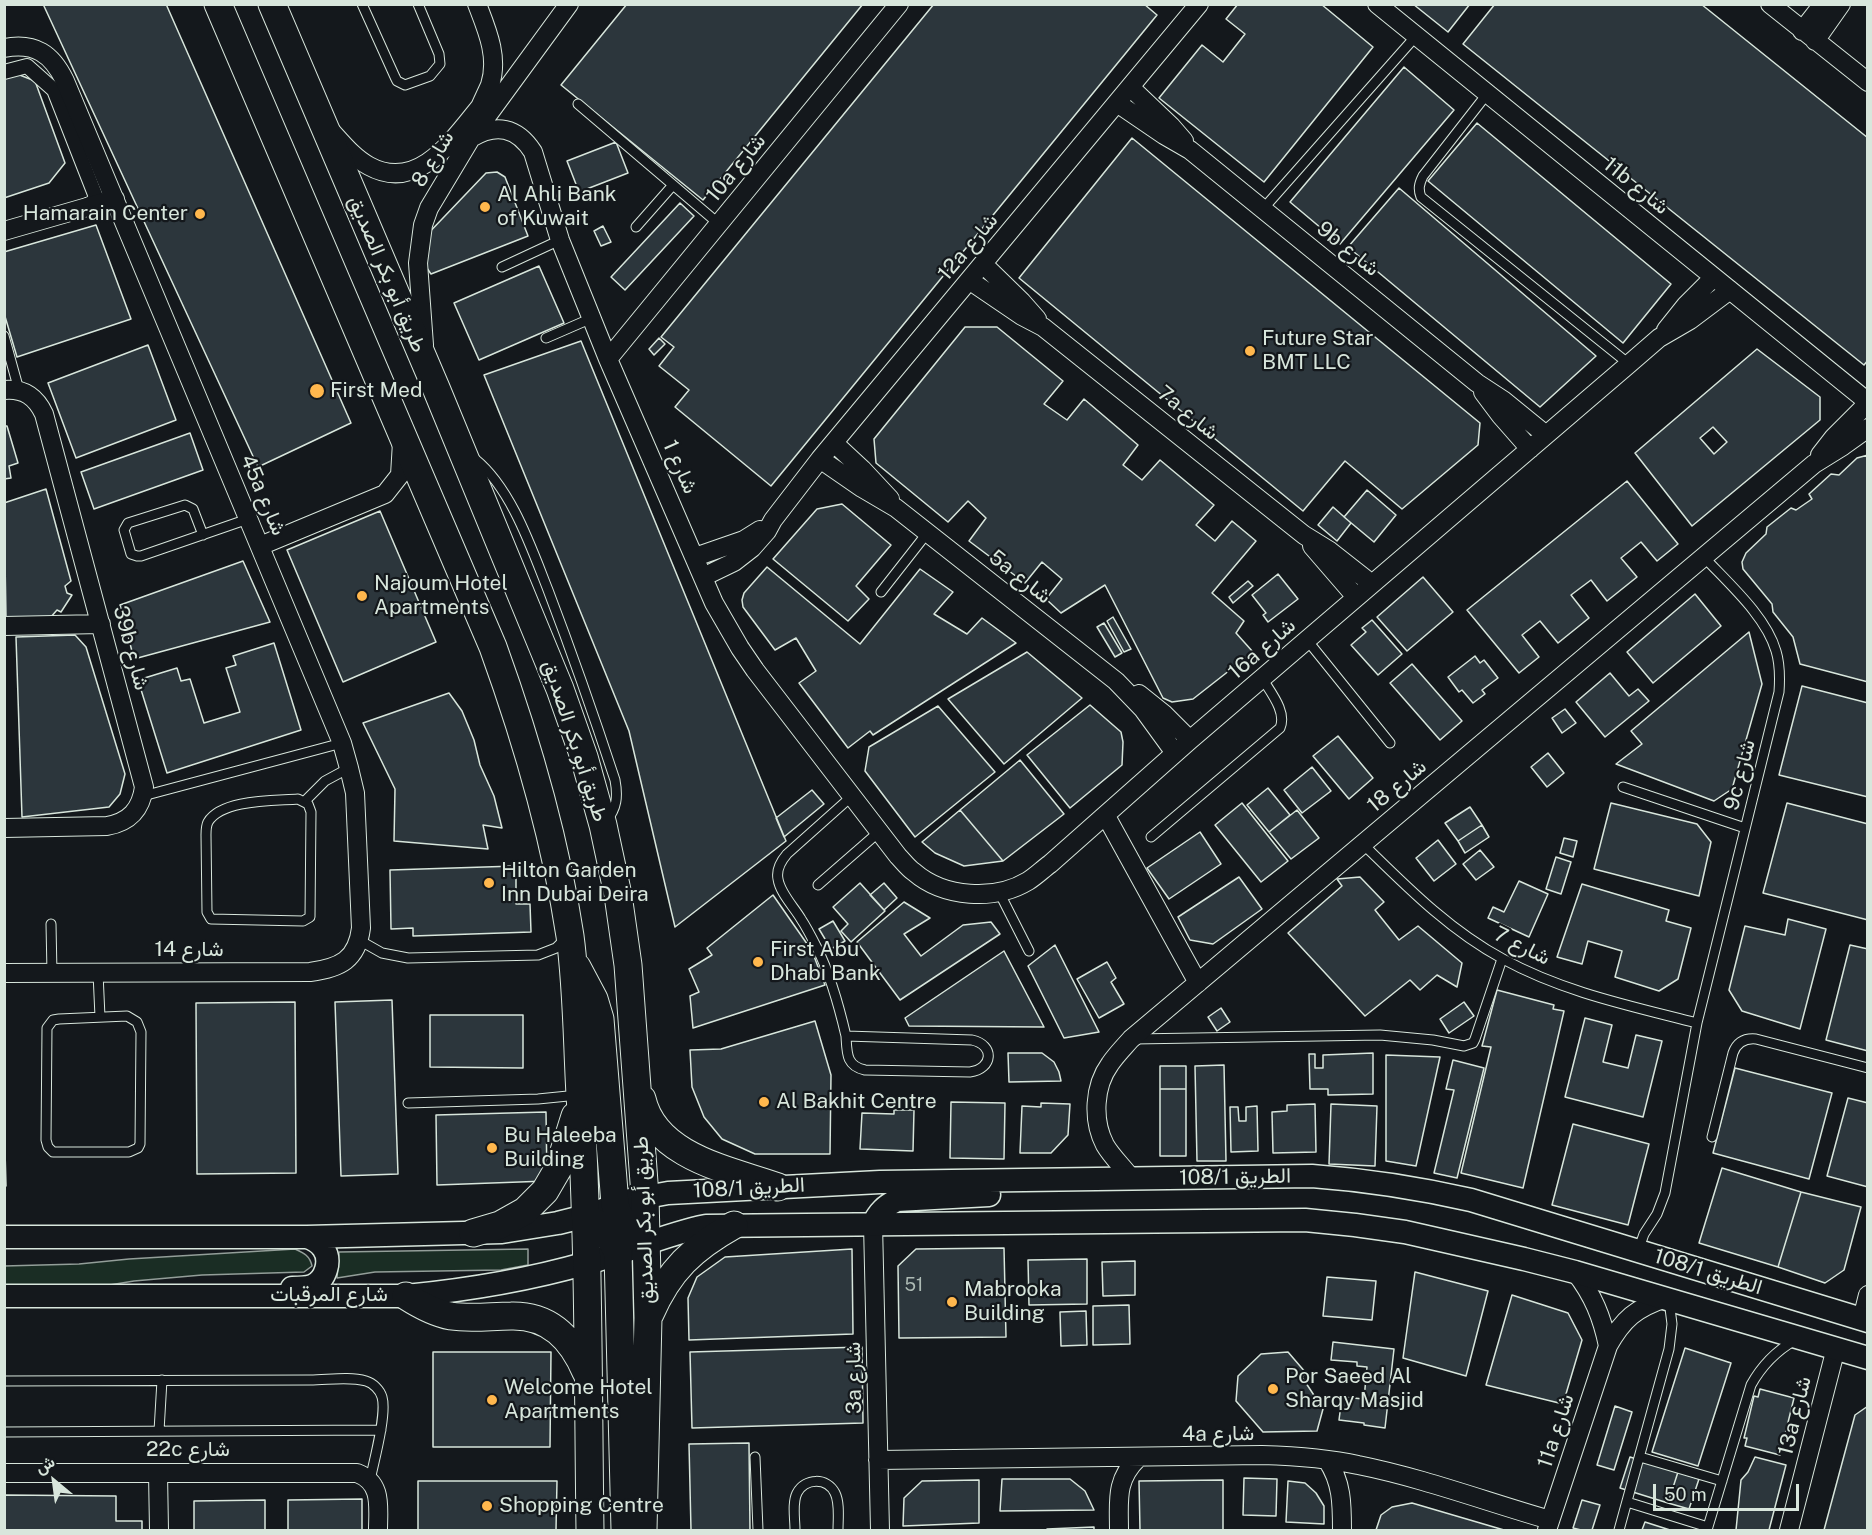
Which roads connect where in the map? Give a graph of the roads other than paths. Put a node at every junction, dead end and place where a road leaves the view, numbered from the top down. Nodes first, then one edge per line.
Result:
1 (218, 4) edge
2 (272, 4) edge
3 (362, 4) edge
4 (418, 4) edge
5 (477, 4) edge
6 (568, 4) edge
7 (899, 4) edge
8 (1199, 4) edge
9 (1377, 4) edge
10 (1770, 4) edge
11 (1823, 4) edge
12 (1841, 4) edge
13 (1416, 36) junction
14 (1809, 36) junction
15 (4, 48) edge
16 (4, 72) edge
17 (1868, 82) edge
18 (1130, 87) junction
19 (1487, 94) junction
20 (1117, 103) junction
21 (578, 104) dead end
22 (480, 107) junction
23 (321, 122) junction
24 (471, 138) junction
25 (1190, 150) junction
26 (673, 185) junction
27 (115, 199) junction
28 (1263, 209) junction
29 (719, 224) junction
30 (636, 227) dead end
31 (4, 230) edge
32 (560, 240) junction
33 (983, 264) junction
34 (502, 267) dead end
35 (1714, 278) junction
36 (969, 280) junction
37 (1730, 290) junction
38 (592, 318) junction
39 (1043, 327) junction
40 (4, 336) edge
41 (546, 338) dead end
42 (1659, 338) junction
43 (608, 359) junction
44 (1629, 364) junction
45 (426, 365) junction
46 (1477, 383) junction
47 (12, 390) edge
48 (1868, 402) edge
49 (1868, 428) edge
50 (1546, 435) junction
51 (403, 438) junction
52 (834, 443) junction
53 (1530, 448) junction
54 (820, 459) junction
55 (1814, 464) junction
56 (896, 508) junction
57 (248, 519) junction
58 (773, 520) junction
59 (928, 532) junction
60 (203, 535) junction
61 (1304, 535) junction
62 (260, 546) junction
63 (1703, 556) junction
64 (694, 557) junction
65 (703, 577) junction
66 (1372, 584) junction
67 (881, 592) dead end
68 (1356, 597) junction
69 (101, 624) junction
70 (4, 626) edge
71 (1307, 640) junction
72 (1262, 678) junction
73 (1116, 681) junction
74 (1190, 740) junction
75 (342, 743) junction
76 (1390, 743) dead end
77 (1175, 753) junction
78 (350, 768) junction
79 (1623, 787) dead end
80 (143, 796) junction
81 (852, 796) junction
82 (305, 801) junction
83 (1106, 816) junction
84 (4, 828) edge
85 (1745, 828) junction
86 (880, 831) junction
87 (1151, 837) dead end
88 (1363, 844) junction
89 (818, 885) dead end
90 (999, 892) junction
91 (51, 924) dead end
92 (569, 933) junction
93 (359, 940) junction
94 (1029, 951) dead end
95 (1502, 959) junction
96 (573, 961) junction
97 (4, 973) edge
98 (52, 973) junction
99 (98, 973) junction
100 (1198, 983) junction
101 (100, 1017) junction
102 (1697, 1023) junction
103 (846, 1036) junction
104 (1131, 1039) junction
105 (1868, 1068) edge
106 (637, 1077) junction
107 (580, 1098) junction
108 (408, 1103) dead end
109 (1712, 1137) dead end
110 (1131, 1178) junction
111 (1054, 1179) junction
112 (778, 1187) junction
113 (645, 1196) junction
114 (615, 1204) junction
115 (586, 1216) junction
116 (873, 1224) junction
117 (734, 1225) junction
118 (473, 1233) junction
119 (4, 1237) edge
120 (307, 1237) junction
121 (647, 1242) junction
122 (1638, 1251) junction
123 (618, 1253) junction
124 (588, 1263) junction
125 (1575, 1272) junction
126 (144, 1295) junction
127 (1868, 1295) edge
128 (4, 1296) edge
129 (406, 1296) junction
130 (1667, 1299) junction
131 (648, 1318) junction
132 (1865, 1320) edge
133 (1799, 1338) junction
134 (1608, 1346) junction
135 (1836, 1348) junction
136 (1868, 1358) edge
137 (588, 1376) junction
138 (162, 1380) junction
139 (4, 1381) edge
140 (381, 1430) junction
141 (159, 1431) junction
142 (4, 1432) edge
143 (755, 1457) dead end
144 (1640, 1457) junction
145 (1138, 1458) junction
146 (878, 1460) junction
147 (1327, 1460) junction
148 (4, 1473) edge
149 (158, 1473) junction
150 (370, 1480) junction
151 (1722, 1481) junction
152 (1627, 1502) junction
153 (1548, 1525) edge
154 (1707, 1529) edge
155 (159, 1530) edge
156 (378, 1530) edge
157 (590, 1530) edge
158 (625, 1530) edge
159 (643, 1530) edge
160 (758, 1530) edge
161 (795, 1530) edge
162 (838, 1530) edge
163 (879, 1530) edge
164 (1119, 1530) edge
165 (1342, 1530) edge
166 (1619, 1530) edge
167 (1790, 1530) edge

1 - 51 main road
2 - 23 main road, طريق أبو بكر الصديق
3 - 4 lane
5 - 22 street
6 - 22 street, شارع 8
6 - 24 street, شارع 8
7 - 29 street, 10a شارع
8 - 18 street, 12a شارع
9 - 13 street, 11b شارع
10 - 14 street
11 - 14 street
12 - 14 street
13 - 19 street, 11b شارع
13 - 28 lane
14 - 17 street
15 - 27 street, 45a شارع
16 - 31 street
18 - 20 street, 12a شارع
18 - 25 street, 9b شارع
19 - 35 street, 11b شارع
19 - 44 lane
20 - 25 street, 9b شارع
20 - 33 street, 12a شارع
21 - 26 lane
22 - 23 street, شارع 8
23 - 45 main road, طريق أبو بكر الصديق
24 - 32 street, شارع 1
24 - 45 street, شارع 8
25 - 28 street, 9b شارع
26 - 29 lane
26 - 30 lane
27 - 31 street
27 - 57 street, 45a شارع
28 - 46 street, 9b شارع
29 - 43 street, 10a شارع
32 - 34 lane
32 - 38 street, شارع 1
33 - 36 street, 12a شارع
33 - 39 street, 7a شارع
35 - 37 street, 11b شارع
35 - 42 street, 16a شارع
36 - 39 street, 7a شارع
36 - 52 street, 12a شارع
37 - 42 street, 16a شارع
37 - 48 street, 11b شارع
38 - 41 lane
38 - 43 street, شارع 1
39 - 61 street, 7a شارع
40 - 47 lane
42 - 44 street, 16a شارع
43 - 64 street, شارع 1
44 - 50 street, 16a شارع
45 - 106 main road, طريق أبو بكر الصديق
46 - 50 street, 9b شارع
46 - 53 street, 9b شارع
47 - 69 street, 39b شارع
48 - 55 street, شارع 18
49 - 55 street, شارع 18
50 - 53 street, 16a شارع
51 - 62 street
51 - 92 main road
52 - 54 street, 12a شارع
52 - 56 street, 5a شارع
53 - 66 street, 16a شارع
54 - 56 street, 5a شارع
54 - 58 street, 12a شارع
55 - 63 street, شارع 18
56 - 59 street, 5a شارع
57 - 60 lane
57 - 62 street, 45a شارع
58 - 64 street, 12a شارع
58 - 65 street, 12a شارع
59 - 67 lane
59 - 73 street, 5a شارع
60 - 60 lane
61 - 66 street, 7a شارع
61 - 68 street, 7a شارع
62 - 75 street, 45a شارع
63 - 85 lane, 9c شارع
63 - 88 street, شارع 18
64 - 65 street, شارع 1
65 - 81 street, شارع 1
66 - 68 street, 16a شارع
68 - 71 street, 16a شارع
69 - 70 street
69 - 80 street, 39b شارع
71 - 72 street, 16a شارع
71 - 76 lane
72 - 74 street, 16a شارع
72 - 87 lane
73 - 74 street, 5a شارع
73 - 77 street, 5a شارع
74 - 77 street, 16a شارع
75 - 78 street, 45a شارع
75 - 80 lane
77 - 83 street, 16a شارع
78 - 82 lane
78 - 93 street, 45a شارع
79 - 85 lane
80 - 84 street
81 - 86 street, شارع 1
81 - 103 lane
82 - 82 lane
83 - 90 street, 16a شارع
83 - 100 street
85 - 102 lane, 9c شارع
86 - 89 lane
86 - 90 street, 16a شارع
88 - 95 lane, شارع 7
88 - 100 street, شارع 18
90 - 94 lane
91 - 98 lane
92 - 93 lane
92 - 96 main road
93 - 99 street, شارع 14
95 - 102 lane, شارع 7
95 - 104 lane
96 - 107 main road
96 - 114 main road
97 - 98 street, شارع 14
98 - 99 street, شارع 14
99 - 101 lane
100 - 104 street, شارع 18
101 - 101 lane
102 - 122 lane, 9c شارع
103 - 103 lane
104 - 110 street, شارع 18
105 - 109 lane
106 - 112 main road
106 - 113 main road, طريق أبو بكر الصديق
107 - 108 lane
107 - 115 main road
107 - 118 main road
110 - 111 street, 108/1 الطريق
110 - 122 street, 108/1 الطريق
111 - 112 street, 108/1 الطريق
111 - 116 street
112 - 113 street, 108/1 الطريق
113 - 114 street, 108/1 الطريق
113 - 121 main road, طريق أبو بكر الصديق
114 - 115 street, 108/1 الطريق
114 - 121 main road
115 - 118 street
115 - 123 main road
115 - 124 main road
116 - 117 street, 108/1 الطريق
116 - 125 street, 108/1 الطريق
116 - 146 street, 3a شارع
117 - 121 street, 108/1 الطريق
117 - 131 main road
118 - 120 street
119 - 120 street
120 - 126 street
121 - 123 street, شارع المرقبات
121 - 131 main road, طريق أبو بكر الصديق
122 - 132 street, 108/1 الطريق
123 - 124 street, شارع المرقبات
123 - 158 main road
124 - 129 street, شارع المرقبات
124 - 137 main road
125 - 130 street, 108/1 الطريق
125 - 134 street
126 - 128 street, شارع المرقبات
126 - 129 street, شارع المرقبات
127 - 132 street
129 - 137 main road
130 - 133 street, 108/1 الطريق
130 - 134 street, 11a شارع
130 - 144 lane
131 - 159 main road, طريق أبو بكر الصديق
133 - 135 street, 108/1 الطريق
133 - 151 lane
134 - 153 street, 11a شارع
135 - 136 street, 108/1 الطريق
135 - 167 street, 13a شارع
137 - 157 main road
138 - 139 lane
138 - 140 lane
138 - 141 lane
140 - 141 lane
140 - 150 lane
141 - 142 lane
143 - 160 lane
144 - 151 lane
144 - 152 lane
145 - 146 street, 4a شارع
145 - 147 street, 4a شارع
145 - 164 street
146 - 163 street, 3a شارع
147 - 153 street, 4a شارع
147 - 165 street
148 - 149 street, 22c شارع
149 - 150 street, 22c شارع
149 - 155 street
150 - 156 street
151 - 154 lane
152 - 154 lane
152 - 166 lane
161 - 162 lane

